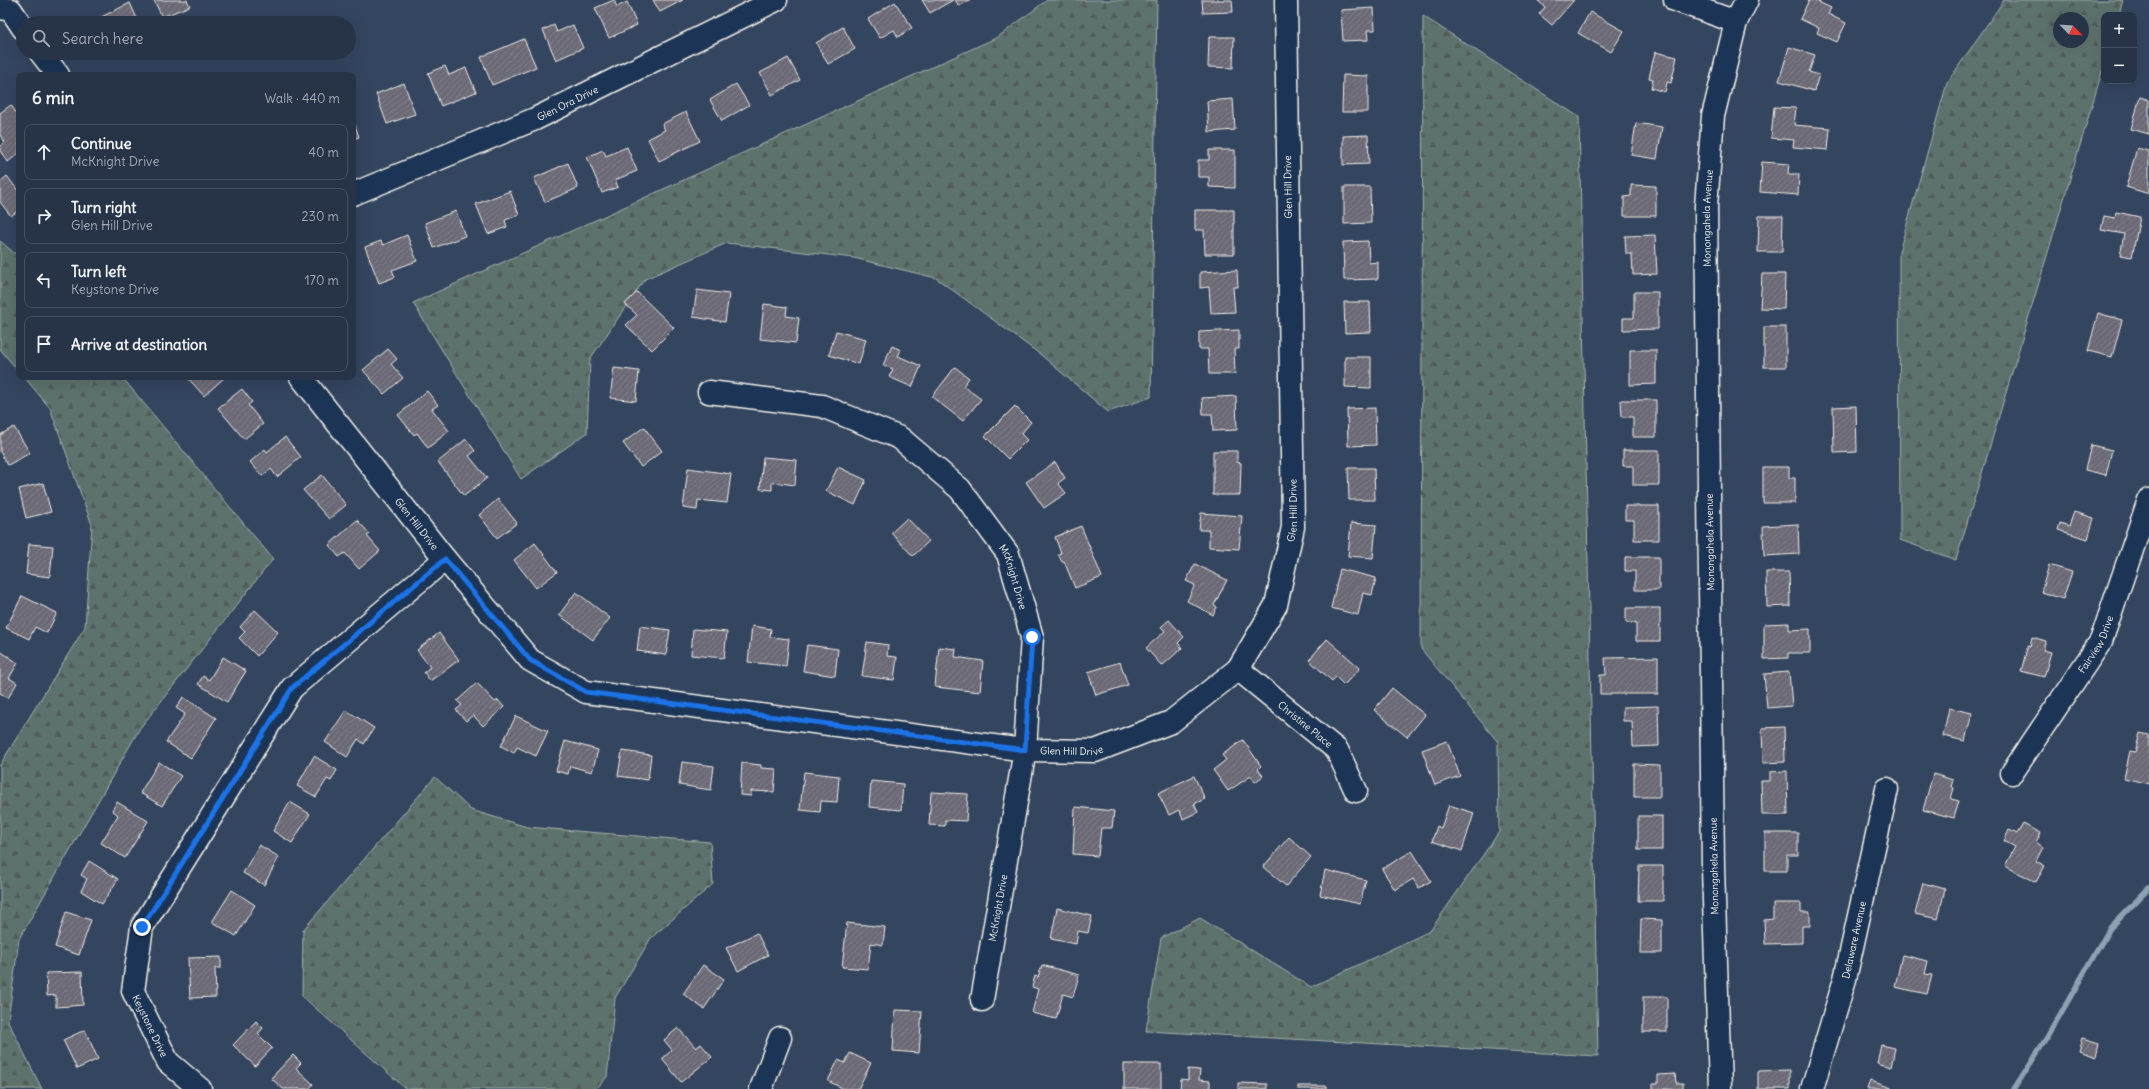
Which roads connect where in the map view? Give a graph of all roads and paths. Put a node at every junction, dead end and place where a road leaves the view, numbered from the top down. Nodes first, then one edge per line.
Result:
1 (776, 0) edge
2 (1286, 0) edge
3 (1675, 0) edge
4 (1747, 0) edge
5 (11, 6) edge
6 (16, 16) edge
7 (1736, 22) junction
8 (46, 60) edge
9 (56, 72) edge
10 (356, 193) edge
11 (303, 380) edge
12 (709, 392) dead end
13 (2149, 500) edge
14 (445, 559) junction
15 (1238, 669) junction
16 (1025, 750) junction
17 (2012, 773) dead end
18 (1887, 789) dead end
19 (1356, 791) dead end
20 (982, 1000) dead end
21 (780, 1038) dead end
22 (200, 1089) edge
23 (761, 1089) edge
24 (1720, 1089) edge
25 (1812, 1089) edge

1 - 10 street, Glen Ora Drive
2 - 15 street, Glen Hill Drive
3 - 7 street
4 - 7 street, Monongahela Avenue
5 - 6 street
7 - 24 street, Monongahela Avenue
8 - 9 street
11 - 14 street, Glen Hill Drive
12 - 16 street, McKnight Drive
13 - 17 street, Fairview Drive
14 - 16 street, Glen Hill Drive
14 - 22 street, Keystone Drive
15 - 16 street, Glen Hill Drive
15 - 19 street, Christine Place
16 - 20 street, McKnight Drive
18 - 25 street, Delaware Avenue
21 - 23 street

